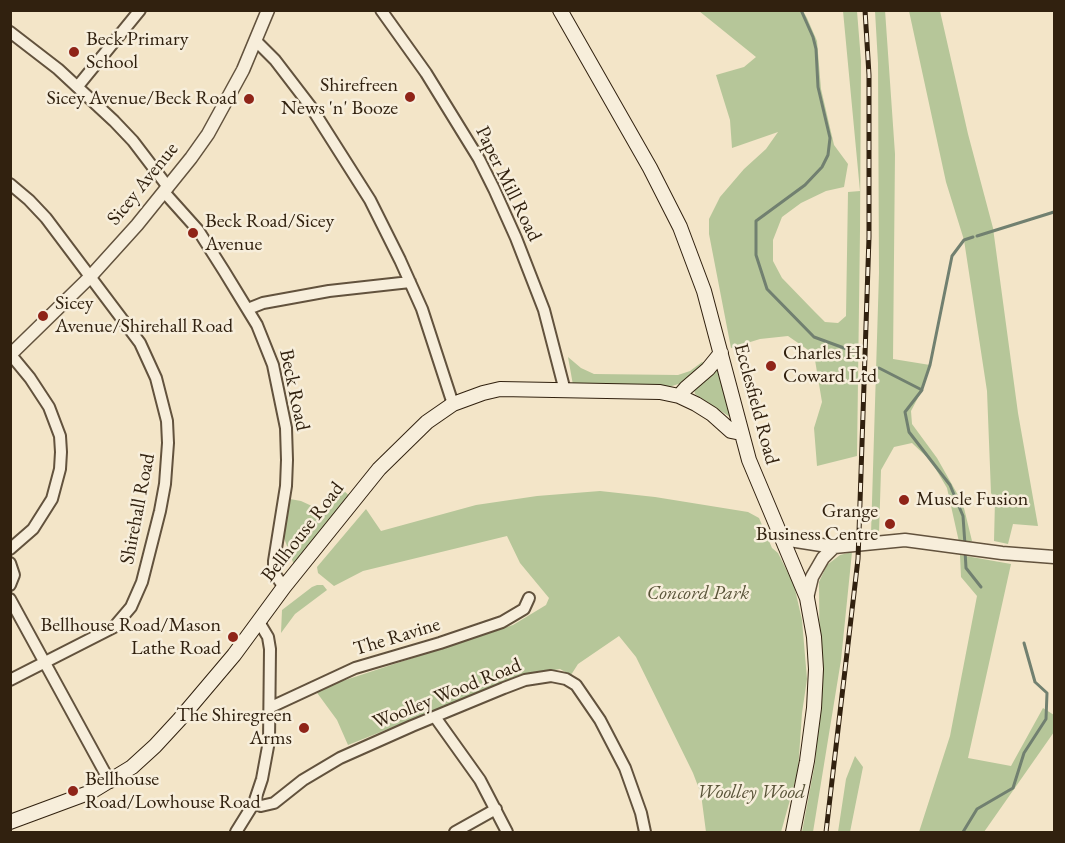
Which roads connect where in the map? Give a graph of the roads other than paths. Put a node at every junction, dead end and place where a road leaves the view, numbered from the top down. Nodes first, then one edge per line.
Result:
1 (140, 10) edge
2 (268, 10) edge
3 (381, 10) edge
4 (560, 10) edge
5 (10, 32) edge
6 (257, 42) junction
7 (78, 86) junction
8 (10, 184) edge
9 (166, 190) junction
10 (90, 277) junction
11 (410, 282) junction
12 (248, 309) junction
13 (721, 353) junction
14 (11, 355) edge
15 (565, 392) junction
16 (680, 396) junction
17 (453, 404) junction
18 (741, 433) junction
19 (783, 538) junction
20 (834, 548) junction
21 (10, 549) edge
22 (1054, 557) edge
23 (10, 563) edge
24 (10, 585) edge
25 (284, 587) junction
26 (529, 598) dead end
27 (807, 598) junction
28 (10, 599) edge
29 (259, 622) junction
30 (45, 663) junction
31 (10, 680) edge
32 (270, 707) junction
33 (435, 717) junction
34 (110, 782) junction
35 (254, 803) junction
36 (496, 809) junction
37 (10, 822) edge
38 (236, 832) edge
39 (455, 832) edge
40 (507, 832) edge
41 (645, 832) edge
42 (793, 832) edge

1 - 7 street
2 - 6 street, Sicey Avenue
3 - 15 street, Paper Mill Road
4 - 13 main road, Ecclesfield Road
5 - 7 street, Beck Road
6 - 9 street, Sicey Avenue
6 - 11 street
7 - 9 street, Beck Road
8 - 10 street, Shirehall Road
9 - 10 street, Sicey Avenue
9 - 12 street, Beck Road
10 - 14 street, Sicey Avenue
10 - 30 street, Shirehall Road
11 - 12 street
11 - 17 street
12 - 25 street, Beck Road
13 - 16 main road
13 - 18 main road, Ecclesfield Road
14 - 21 street
15 - 16 main road, Bellhouse Road
15 - 17 main road, Bellhouse Road
16 - 18 main road, Bellhouse Road
17 - 25 main road, Bellhouse Road
18 - 19 main road, Ecclesfield Road
19 - 20 street
19 - 27 main road, Ecclesfield Road
20 - 22 street
20 - 27 street
23 - 24 street
25 - 29 main road, Bellhouse Road
26 - 32 street, The Ravine
27 - 42 main road, Ecclesfield Road
28 - 30 street
29 - 32 street
29 - 34 main road, Bellhouse Road
30 - 31 street, Shirehall Road
30 - 34 street
32 - 35 street
33 - 35 street, Woolley Wood Road
33 - 36 street
33 - 41 street, Woolley Wood Road
34 - 37 main road, Bellhouse Road
35 - 38 street
36 - 39 street
36 - 40 street

